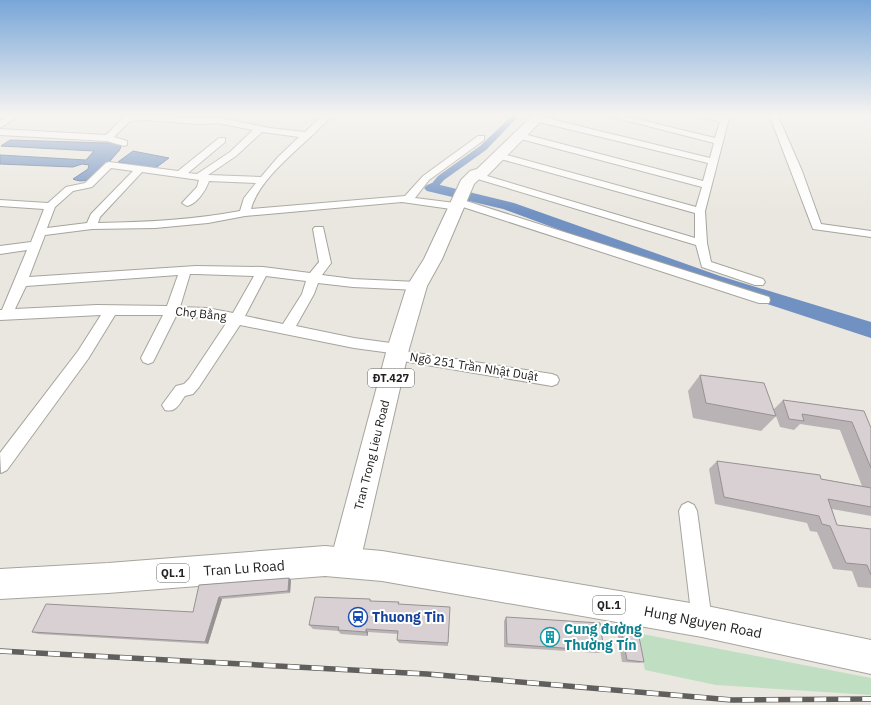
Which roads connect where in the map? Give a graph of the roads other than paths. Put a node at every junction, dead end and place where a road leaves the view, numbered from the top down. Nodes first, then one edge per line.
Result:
1 (214, 147) edge
2 (241, 147) edge
3 (294, 147) edge
4 (468, 147) edge
5 (500, 147) edge
6 (509, 147) edge
7 (561, 147) edge
8 (656, 147) edge
9 (718, 147) edge
10 (787, 147) edge
11 (500, 156) junction
12 (714, 162) junction
13 (140, 169) junction
14 (180, 175) junction
15 (202, 178) junction
16 (263, 180) junction
17 (707, 186) junction
18 (467, 188) junction
19 (408, 199) junction
20 (0, 203) edge
21 (187, 203) dead end
22 (50, 206) junction
23 (700, 211) junction
24 (245, 213) junction
25 (92, 226) junction
26 (319, 229) dead end
27 (41, 232) junction
28 (871, 234) edge
29 (701, 243) junction
30 (36, 245) junction
31 (0, 250) edge
32 (185, 271) junction
33 (262, 271) junction
34 (313, 278) junction
35 (21, 282) junction
36 (759, 282) dead end
37 (417, 286) junction
38 (764, 300) dead end
39 (111, 310) junction
40 (172, 311) junction
41 (3, 314) edge
42 (237, 318) junction
43 (287, 329) junction
44 (398, 352) junction
45 (148, 358) dead end
46 (552, 380) dead end
47 (170, 405) dead end
48 (1, 465) dead end
49 (688, 511) dead end
50 (345, 562) junction
51 (0, 584) edge
52 (702, 621) junction
53 (871, 657) edge

1 - 14 street
2 - 15 street
3 - 16 street
4 - 19 street
5 - 18 main road, Tran Trong Lieu Road / ĐT.427
6 - 11 main road
7 - 17 street
8 - 12 street
9 - 12 street
10 - 28 street
11 - 18 main road
11 - 23 street
12 - 17 street
13 - 14 street
13 - 22 street
13 - 25 street
14 - 15 street
15 - 16 street
15 - 21 street
16 - 24 street
17 - 23 street
18 - 19 street
18 - 29 street
18 - 37 main road, Tran Trong Lieu Road / ĐT.427
18 - 38 street
19 - 24 street
20 - 22 street
22 - 27 street
23 - 29 street
24 - 25 street
25 - 27 street
26 - 34 street
27 - 30 street
29 - 36 street
30 - 31 street
30 - 35 street
32 - 33 street
32 - 35 street
32 - 40 street
33 - 34 street
33 - 42 street
34 - 37 street
34 - 43 street
35 - 41 street
37 - 44 main road, Tran Trong Lieu Road / ĐT.427
39 - 40 street, Chợ Bằng
39 - 41 street, Chợ Bằng
39 - 48 street
40 - 42 street, Chợ Bằng
40 - 45 street
42 - 43 street, Chợ Bằng
42 - 47 street
43 - 44 street, Chợ Bằng
44 - 46 street, Ngõ 251 Trần Nhật Duật
44 - 50 main road, Tran Trong Lieu Road / ĐT.427
49 - 52 street
50 - 51 main road, Tran Lu Road / QL.1
50 - 52 main road, Hung Nguyen Road / QL.1
52 - 53 main road, Hung Nguyen Road / QL.1

